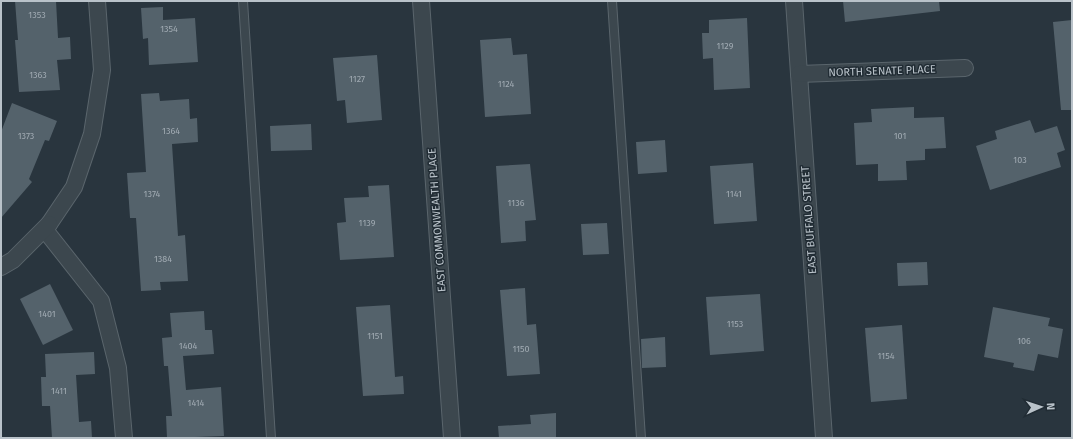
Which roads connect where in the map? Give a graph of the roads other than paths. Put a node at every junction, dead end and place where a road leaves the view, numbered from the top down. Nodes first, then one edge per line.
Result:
1 (97, 1) edge
2 (243, 1) edge
3 (421, 1) edge
4 (612, 1) edge
5 (794, 1) edge
6 (965, 68) dead end
7 (799, 74) junction
8 (49, 224) junction
9 (1, 268) edge
10 (124, 438) edge
11 (271, 438) edge
12 (452, 438) edge
13 (641, 438) edge
14 (824, 438) edge

1 - 8 street
2 - 11 lane
3 - 12 street, EAST COMMONWEALTH PLACE
4 - 13 lane
5 - 7 street, EAST BUFFALO STREET
6 - 7 street, NORTH SENATE PLACE
7 - 14 street, EAST BUFFALO STREET
8 - 9 street
8 - 10 street

